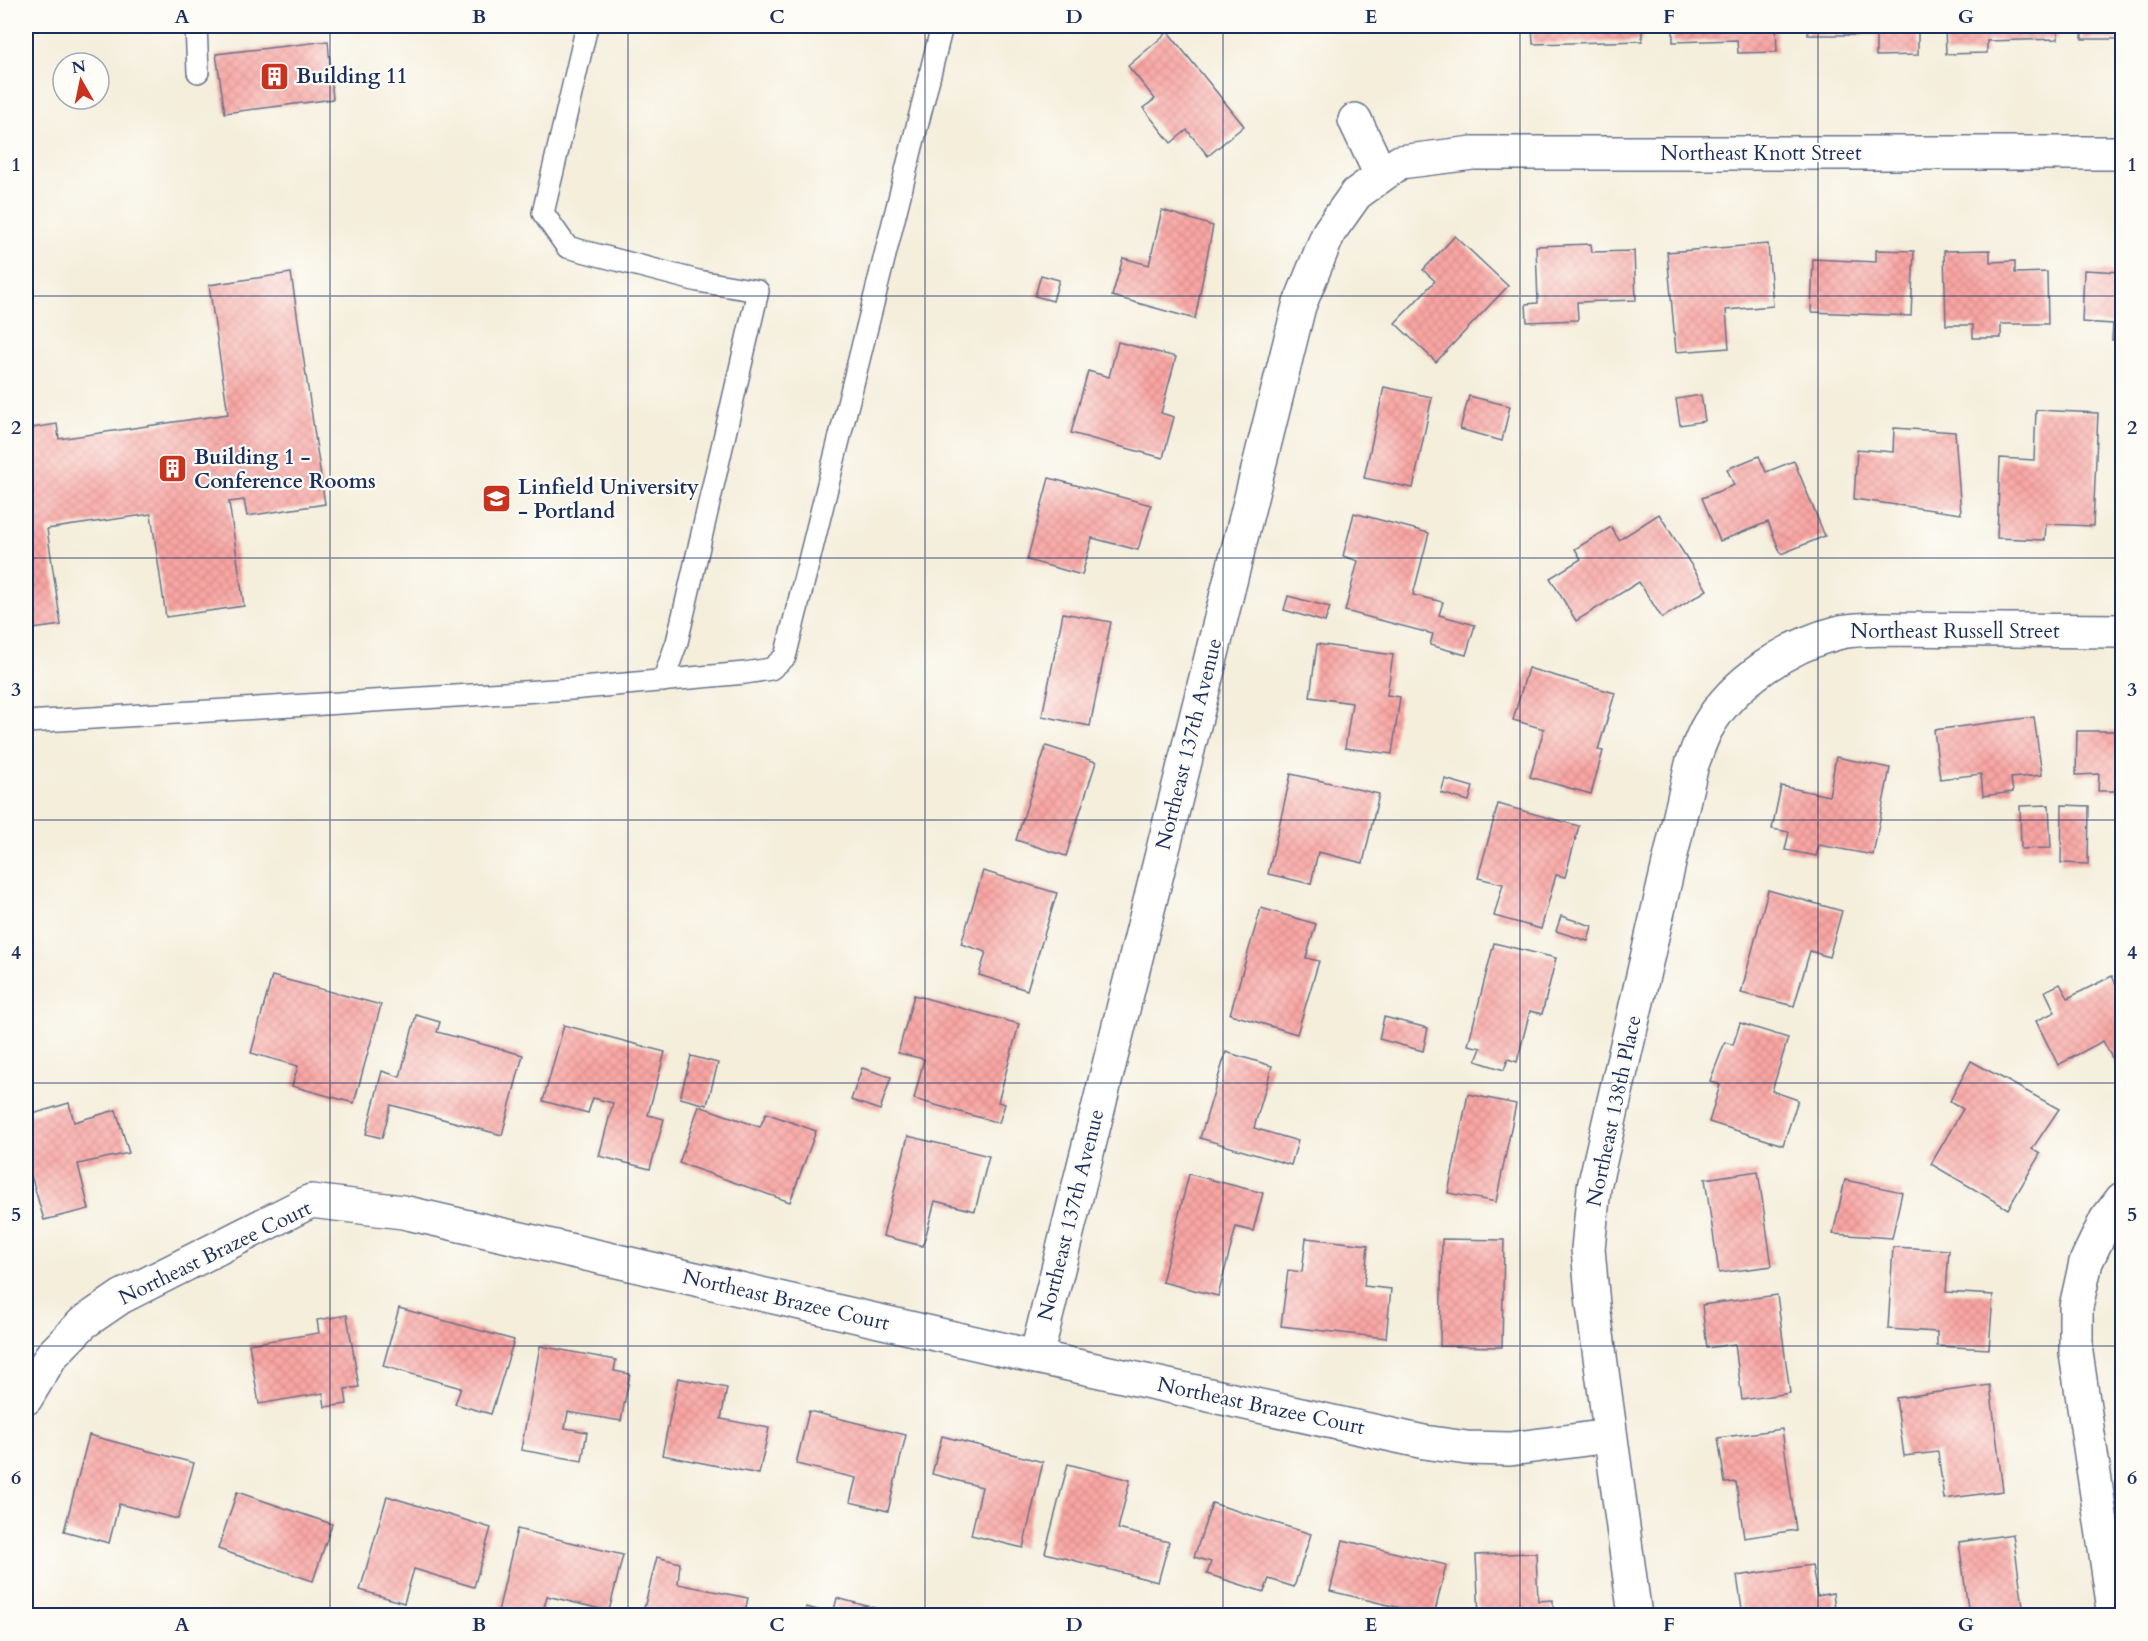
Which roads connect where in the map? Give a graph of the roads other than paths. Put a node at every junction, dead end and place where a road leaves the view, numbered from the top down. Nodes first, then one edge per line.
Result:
1 (196, 26) edge
2 (587, 26) edge
3 (942, 26) edge
4 (198, 72) dead end
5 (1355, 120) dead end
6 (2122, 153) edge
7 (1391, 169) junction
8 (2122, 631) edge
9 (1761, 670) joint
10 (663, 681) junction
11 (26, 722) edge
12 (2122, 1199) edge
13 (1036, 1357) junction
14 (26, 1398) edge
15 (1609, 1436) junction
16 (1635, 1616) edge
17 (2115, 1616) edge

1 - 4 lane
2 - 10 lane
3 - 10 lane
5 - 7 street
6 - 7 street, Northeast Knott Street
7 - 13 street, Northeast 137th Avenue
8 - 9 street, Northeast Russell Street
9 - 15 street, Northeast 138th Place
10 - 11 lane
12 - 17 street
13 - 14 street, Northeast Brazee Court
13 - 15 street, Northeast Brazee Court
15 - 16 street, Northeast 138th Place

